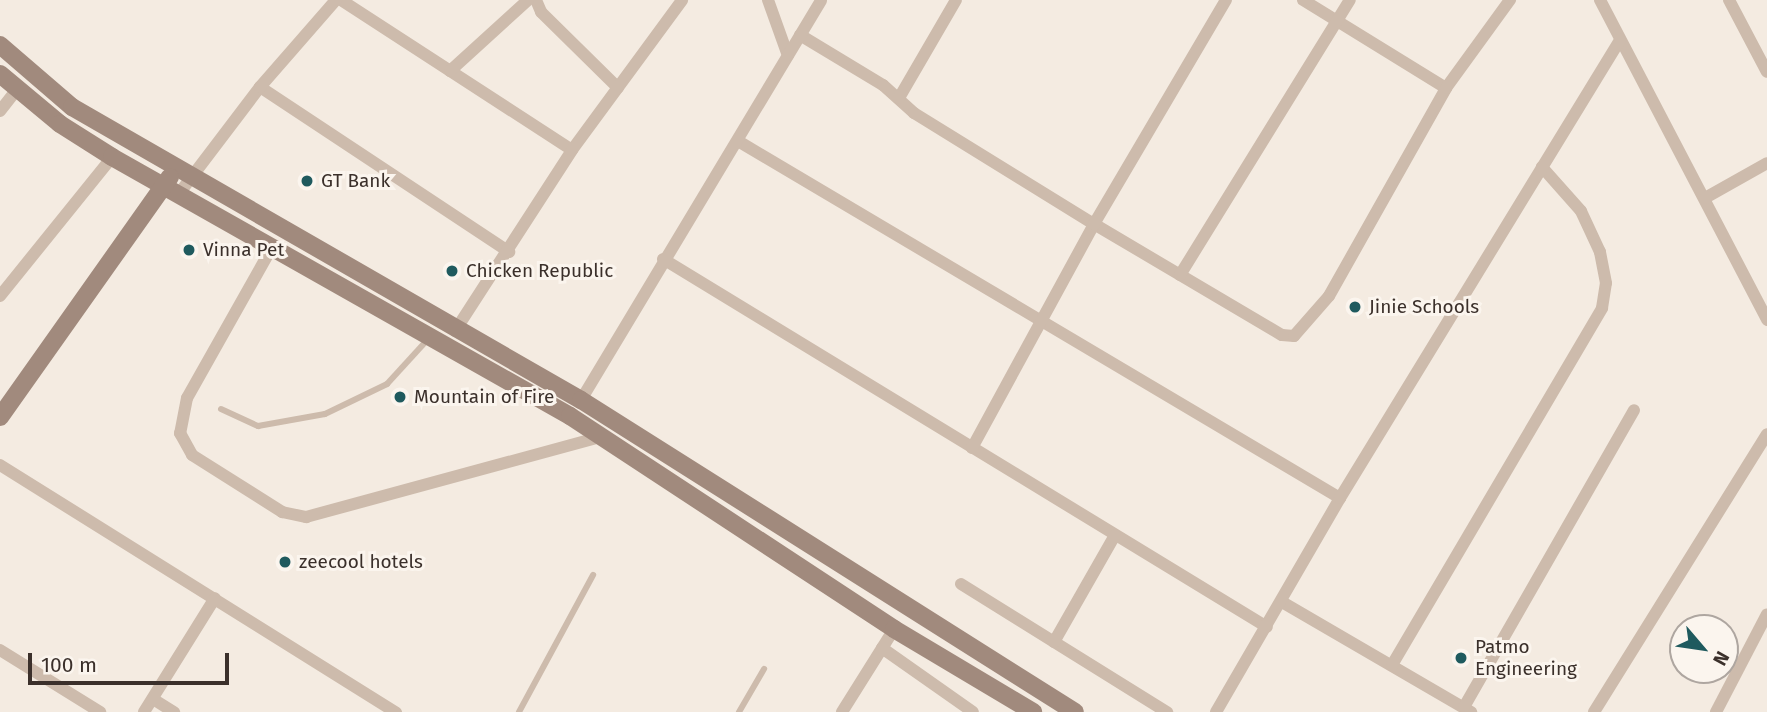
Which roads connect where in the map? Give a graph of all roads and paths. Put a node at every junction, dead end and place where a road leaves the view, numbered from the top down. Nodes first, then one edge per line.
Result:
1 (338, 0) edge
2 (528, 0) edge
3 (536, 0) edge
4 (768, 0) edge
5 (821, 0) edge
6 (956, 0) edge
7 (1226, 0) edge
8 (1303, 0) edge
9 (1350, 0) edge
10 (1510, 0) edge
11 (1600, 0) edge
12 (1729, 0) edge
13 (676, 3) edge
14 (1336, 21) junction
15 (800, 35) junction
16 (1620, 40) junction
17 (0, 45) edge
18 (788, 56) junction
19 (450, 71) junction
20 (1767, 72) edge
21 (0, 74) edge
22 (260, 87) junction
23 (618, 88) junction
24 (1446, 88) junction
25 (17, 89) junction
26 (899, 98) junction
27 (0, 111) edge
28 (738, 141) junction
29 (572, 150) junction
30 (112, 157) junction
31 (1767, 163) edge
32 (1542, 167) junction
33 (183, 173) junction
34 (170, 190) junction
35 (1704, 198) junction
36 (1094, 224) junction
37 (271, 249) junction
38 (509, 253) junction
39 (663, 259) junction
40 (1180, 275) junction
41 (0, 296) edge
42 (1767, 320) edge
43 (1039, 321) junction
44 (455, 331) junction
45 (430, 336) junction
46 (581, 400) junction
47 (221, 409) dead end
48 (1634, 411) dead end
49 (0, 417) edge
50 (1767, 434) edge
51 (597, 438) junction
52 (972, 448) junction
53 (0, 465) edge
54 (1340, 498) junction
55 (1115, 535) junction
56 (806, 544) junction
57 (795, 565) junction
58 (593, 575) dead end
59 (961, 584) dead end
60 (215, 598) junction
61 (1282, 602) junction
62 (1767, 614) edge
63 (1266, 627) junction
64 (894, 629) junction
65 (1054, 642) junction
66 (883, 648) junction
67 (0, 650) edge
68 (1392, 665) junction
69 (764, 669) dead end
70 (153, 699) junction
71 (1467, 710) edge
72 (100, 712) edge
73 (144, 712) edge
74 (174, 712) edge
75 (396, 712) edge
76 (519, 712) edge
77 (739, 712) edge
78 (842, 712) edge
79 (973, 712) edge
80 (1033, 712) edge
81 (1075, 712) edge
82 (1167, 712) edge
83 (1216, 712) edge
84 (1594, 712) edge
85 (1716, 712) edge

1 - 19 street
1 - 22 street
2 - 19 street
3 - 23 street
4 - 18 street
5 - 15 street
6 - 26 street
7 - 36 street
8 - 14 street
9 - 14 street
10 - 24 street
11 - 16 street
12 - 20 street
13 - 23 street
14 - 24 street
14 - 40 street
15 - 18 street
15 - 26 street
16 - 32 street
16 - 35 street
17 - 33 street
18 - 28 street
19 - 29 street
21 - 25 street
22 - 33 street
22 - 38 street
23 - 29 street
24 - 40 street
25 - 27 street
25 - 30 street
26 - 36 street
28 - 39 street
28 - 43 street
29 - 38 street
30 - 34 street
30 - 41 street
31 - 35 street
32 - 54 street
32 - 68 street
33 - 34 street
33 - 44 street
34 - 37 street
34 - 49 street
35 - 42 street
36 - 40 street
36 - 43 street
37 - 45 street
37 - 51 street
38 - 44 street
39 - 46 street
39 - 52 street
43 - 52 street
43 - 54 street
44 - 46 street
45 - 47 lane
45 - 51 street
46 - 56 street
48 - 71 street
50 - 84 street
51 - 57 street
52 - 55 street
53 - 60 street
54 - 61 street
55 - 63 street
55 - 65 street
56 - 57 street
56 - 81 street
57 - 64 street
58 - 76 lane
59 - 65 street
60 - 70 street
60 - 75 street
61 - 63 street
61 - 68 street
62 - 85 street
63 - 83 street
64 - 66 street
64 - 80 street
65 - 82 street
66 - 78 street
66 - 79 street
67 - 72 street
68 - 71 street
69 - 77 lane
70 - 73 street
70 - 74 street

